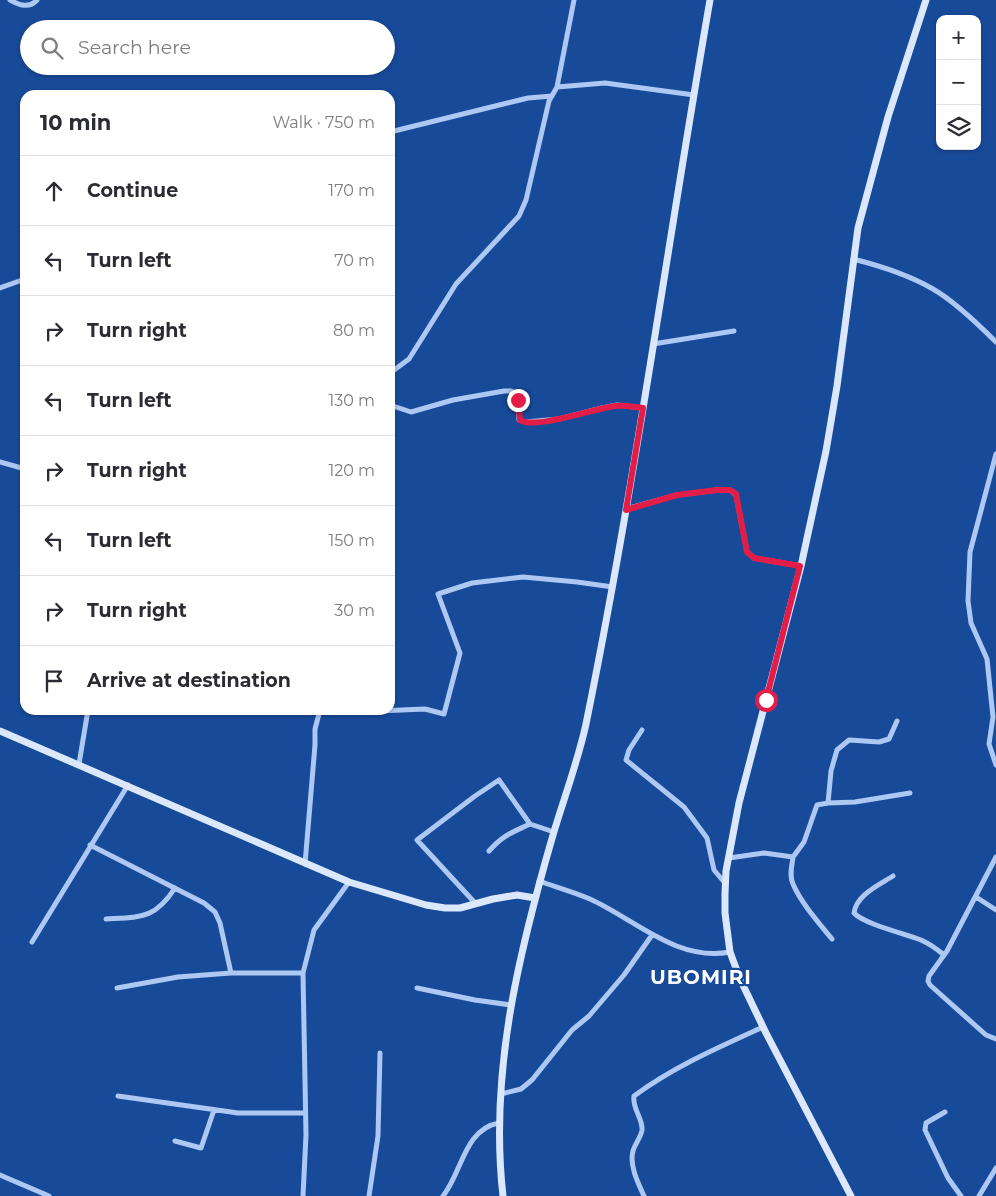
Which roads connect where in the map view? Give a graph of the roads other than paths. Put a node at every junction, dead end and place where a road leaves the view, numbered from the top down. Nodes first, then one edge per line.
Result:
1 (10, 0) edge
2 (37, 0) edge
3 (574, 0) edge
4 (710, 0) edge
5 (926, 0) edge
6 (557, 87) junction
7 (694, 95) junction
8 (552, 96) junction
9 (395, 131) edge
10 (853, 259) junction
11 (20, 281) edge
12 (0, 288) edge
13 (734, 331) dead end
14 (996, 342) edge
15 (653, 344) junction
16 (395, 369) edge
17 (395, 407) edge
18 (643, 408) junction
19 (996, 454) edge
20 (0, 462) edge
21 (20, 468) edge
22 (626, 510) junction
23 (800, 566) junction
24 (614, 587) junction
25 (395, 710) edge
26 (87, 715) edge
27 (319, 715) edge
28 (897, 721) dead end
29 (642, 730) dead end
30 (0, 731) edge
31 (79, 764) junction
32 (996, 765) edge
33 (128, 785) junction
34 (910, 793) dead end
35 (828, 804) junction
36 (530, 824) junction
37 (554, 832) junction
38 (90, 845) junction
39 (489, 851) dead end
40 (794, 857) junction
41 (996, 857) edge
42 (729, 858) junction
43 (305, 864) junction
44 (893, 876) dead end
45 (539, 881) junction
46 (349, 882) junction
47 (725, 884) junction
48 (175, 888) junction
49 (976, 897) junction
50 (535, 898) junction
51 (476, 904) junction
52 (996, 910) edge
53 (106, 919) dead end
54 (652, 935) junction
55 (832, 939) dead end
56 (32, 942) dead end
57 (730, 952) junction
58 (944, 955) junction
59 (303, 972) junction
60 (231, 973) junction
61 (117, 988) dead end
62 (416, 988) dead end
63 (511, 1005) junction
64 (763, 1027) junction
65 (996, 1039) edge
66 (380, 1053) dead end
67 (501, 1094) junction
68 (118, 1096) dead end
69 (214, 1110) junction
70 (945, 1112) dead end
71 (305, 1113) junction
72 (499, 1123) junction
73 (175, 1141) dead end
74 (996, 1168) edge
75 (0, 1176) edge
76 (49, 1196) edge
77 (304, 1196) edge
78 (369, 1196) edge
79 (443, 1196) edge
80 (503, 1196) edge
81 (644, 1196) edge
82 (851, 1196) edge
83 (961, 1196) edge
84 (979, 1196) edge

1 - 2 street
3 - 6 street
4 - 7 street
5 - 10 street
6 - 7 street
6 - 8 street
7 - 15 street
8 - 9 street
8 - 16 street
10 - 14 street
10 - 23 street
11 - 12 street
13 - 15 street
15 - 18 street
17 - 18 street
18 - 22 street
19 - 32 street
20 - 21 street
22 - 23 street
22 - 24 street
23 - 42 street
24 - 25 street
24 - 37 street
26 - 31 street
27 - 43 street
28 - 35 street
29 - 47 street
30 - 31 street
31 - 33 street
33 - 38 street
33 - 43 street
34 - 35 street
35 - 40 street
36 - 37 street
36 - 39 street
36 - 51 street
37 - 45 street
38 - 48 street
38 - 56 street
40 - 42 street
40 - 55 street
41 - 49 street
42 - 47 street
43 - 46 street
44 - 58 street
45 - 50 street
45 - 54 street
46 - 51 street
46 - 59 street
47 - 57 street
48 - 53 street
48 - 60 street
49 - 52 street
49 - 58 street
50 - 51 street
50 - 63 street
54 - 57 street
54 - 67 street
57 - 64 street
58 - 65 street
59 - 60 street
59 - 71 street
60 - 61 street
62 - 63 street
63 - 67 street
64 - 81 street
64 - 82 street
66 - 78 street
67 - 72 street
68 - 69 street
69 - 71 street
69 - 73 street
70 - 83 street
71 - 77 street
72 - 79 street
72 - 80 street
74 - 84 street
75 - 76 street

